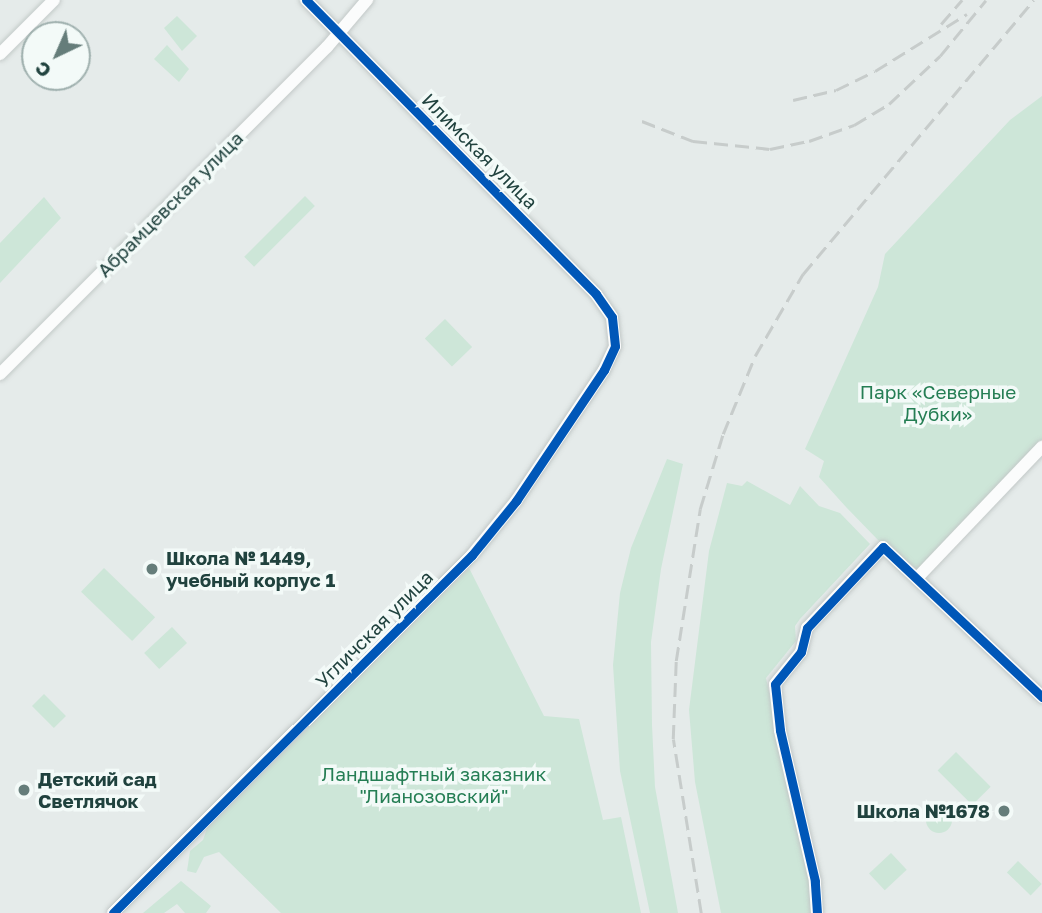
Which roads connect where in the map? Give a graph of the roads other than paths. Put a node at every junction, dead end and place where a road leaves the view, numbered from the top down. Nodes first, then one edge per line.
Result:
1 (54, 0) edge
2 (306, 0) edge
3 (367, 0) edge
4 (337, 32) junction
5 (0, 54) edge
6 (616, 336) joint
7 (0, 374) edge
8 (1042, 447) edge
9 (918, 577) junction
10 (1042, 697) edge
11 (113, 913) edge
12 (817, 913) edge

1 - 5 street
2 - 4 street, Илимская улица
3 - 4 street, Абрамцевская улица
4 - 6 street, Илимская улица
4 - 7 street, Абрамцевская улица
6 - 11 street, Угличская улица
8 - 9 street
9 - 10 street
9 - 12 street

